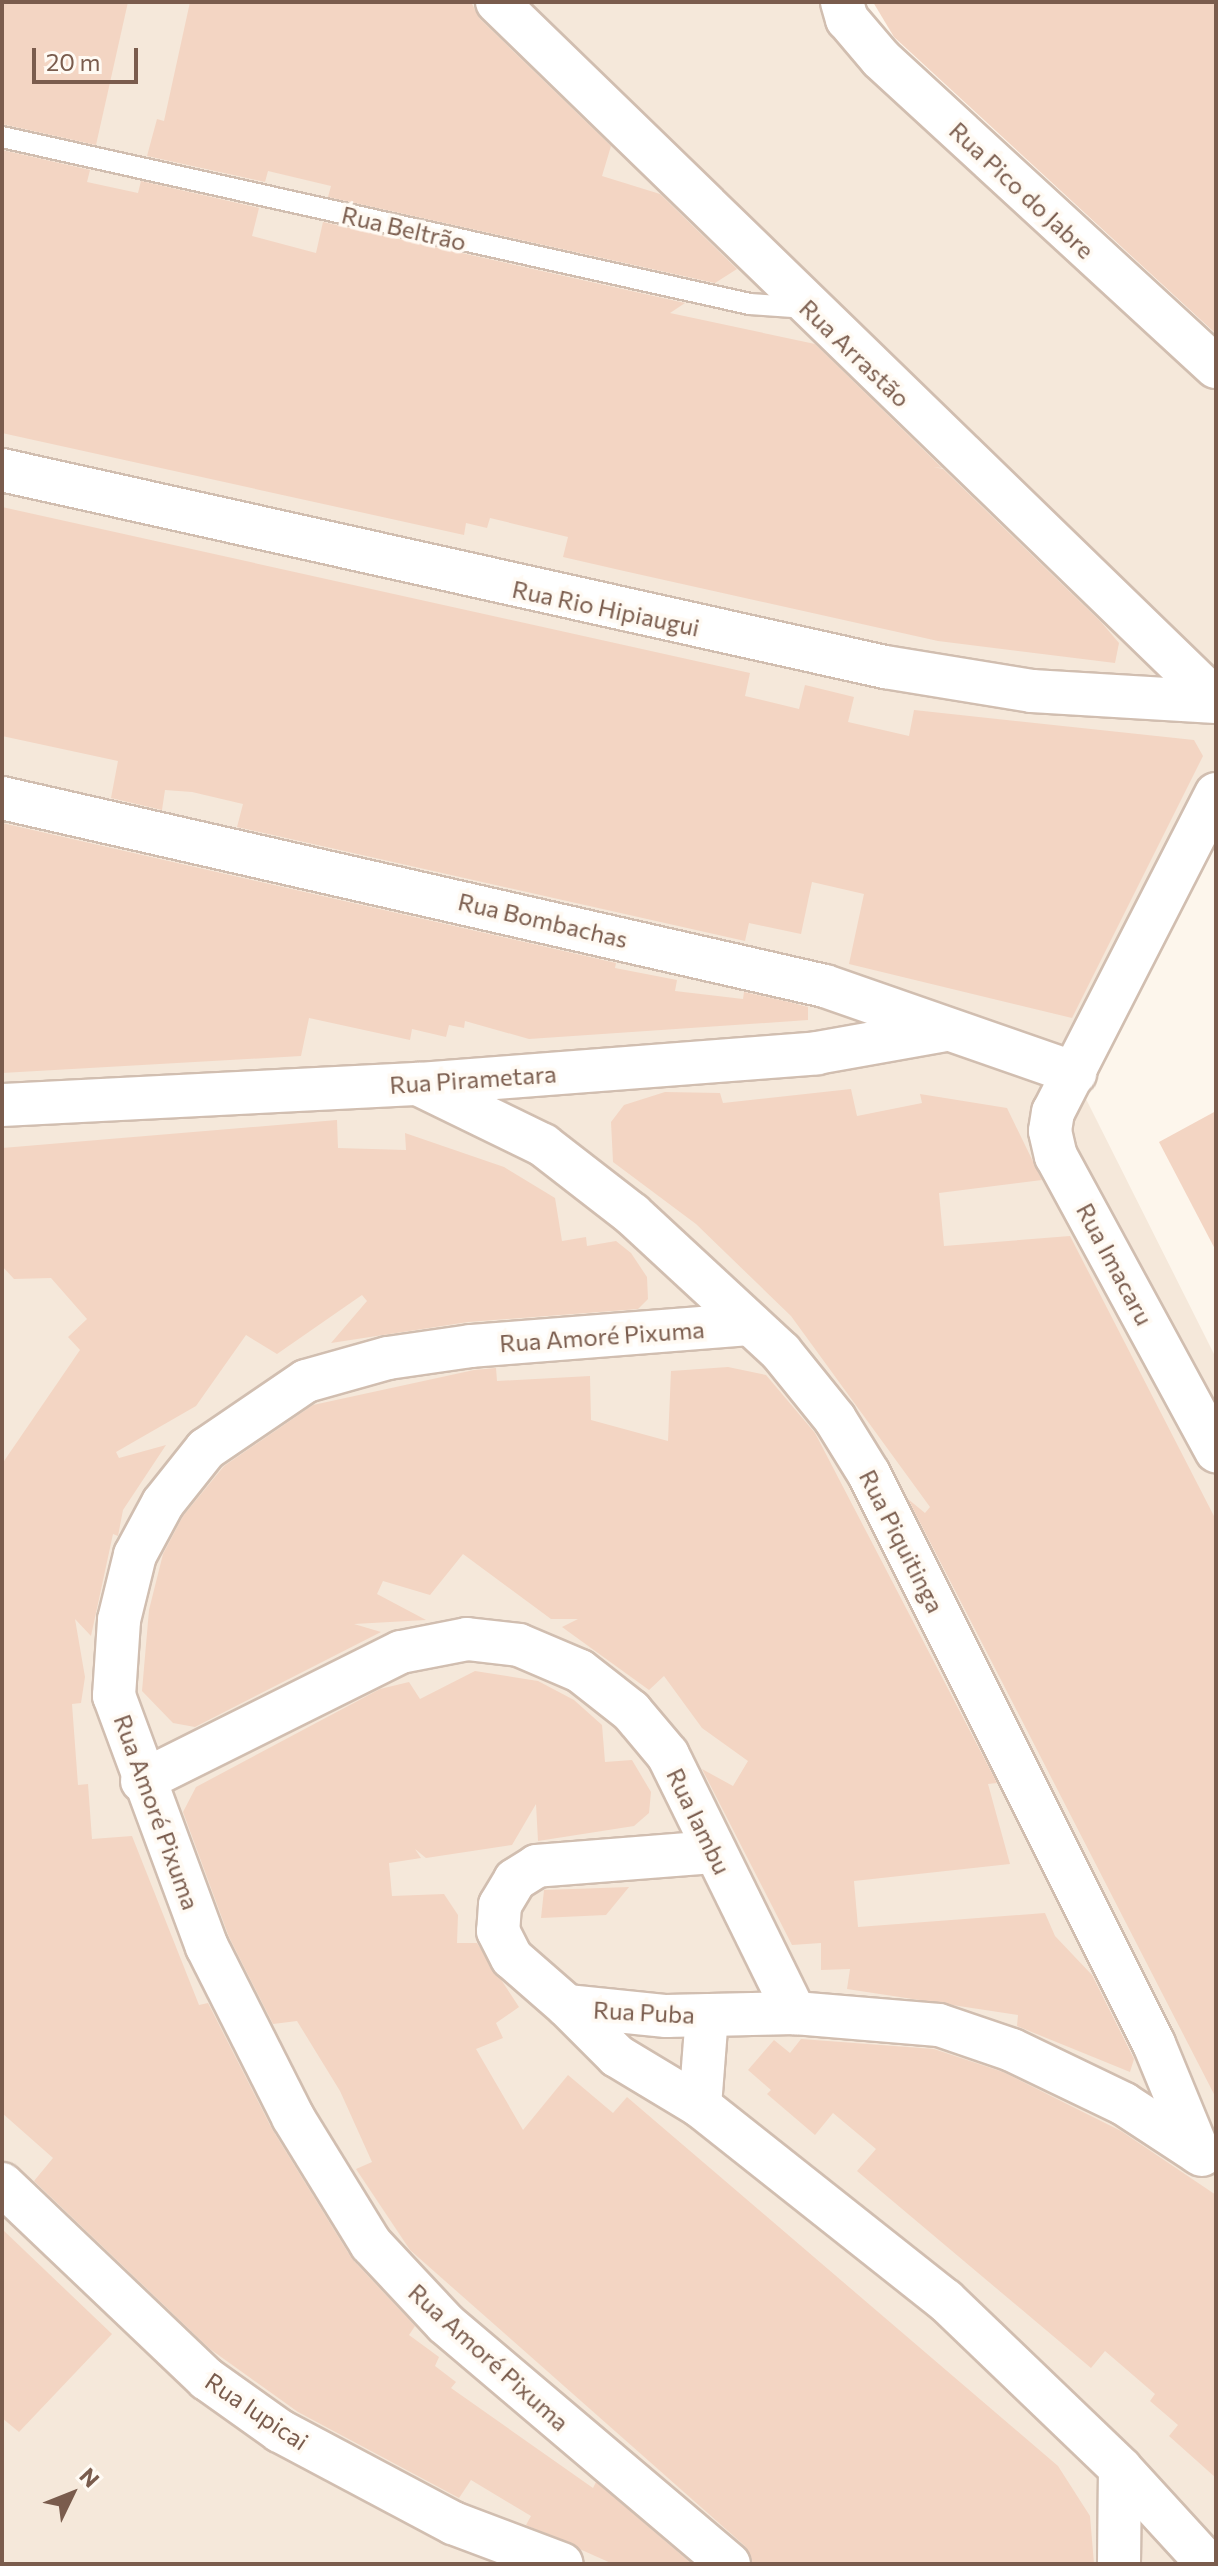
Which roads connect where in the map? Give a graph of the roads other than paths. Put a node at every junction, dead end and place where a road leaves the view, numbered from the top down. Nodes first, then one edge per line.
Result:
1 (497, 2) edge
2 (842, 2) edge
3 (2, 137) edge
4 (809, 308) junction
5 (1216, 367) edge
6 (2, 470) edge
7 (1216, 701) edge
8 (1216, 794) edge
9 (2, 798) edge
10 (1208, 832) edge
11 (942, 1031) junction
12 (1075, 1073) junction
13 (418, 1084) junction
14 (2, 1105) edge
15 (750, 1324) junction
16 (1216, 1451) edge
17 (142, 1781) junction
18 (713, 1852) junction
19 (567, 2006) junction
20 (795, 2013) junction
21 (707, 2015) junction
22 (700, 2106) junction
23 (1207, 2159) edge
24 (2, 2184) edge
25 (1120, 2468) junction
26 (562, 2564) edge
27 (729, 2564) edge
28 (1119, 2564) edge
29 (1208, 2564) edge

1 - 4 street, Rua Arrastão
2 - 5 street, Rua Pico do Jabre
3 - 4 lane, Rua Beltrão
4 - 7 street, Rua Arrastão
6 - 7 street, Rua Rio Hipiaugui
8 - 10 street, Rua Imacaru
9 - 11 street, Rua Bombachas
10 - 12 street, Rua Imacaru
11 - 12 street, Rua Bombachas
11 - 13 street, Rua Pirametara
12 - 16 street, Rua Imacaru
13 - 14 street, Rua Pirametara
13 - 15 street, Rua Piquitinga
15 - 17 street, Rua Amoré Pixuma
15 - 23 street, Rua Piquitinga
17 - 18 street, Rua Iambu
17 - 27 street, Rua Amoré Pixuma
18 - 19 street, Rua Puba
18 - 20 street, Rua Iambu
19 - 21 street, Rua Puba
19 - 22 street
20 - 21 street, Rua Puba
20 - 23 street
21 - 22 street
22 - 25 street
24 - 26 street, Rua Iupicai
25 - 28 street
25 - 29 street

